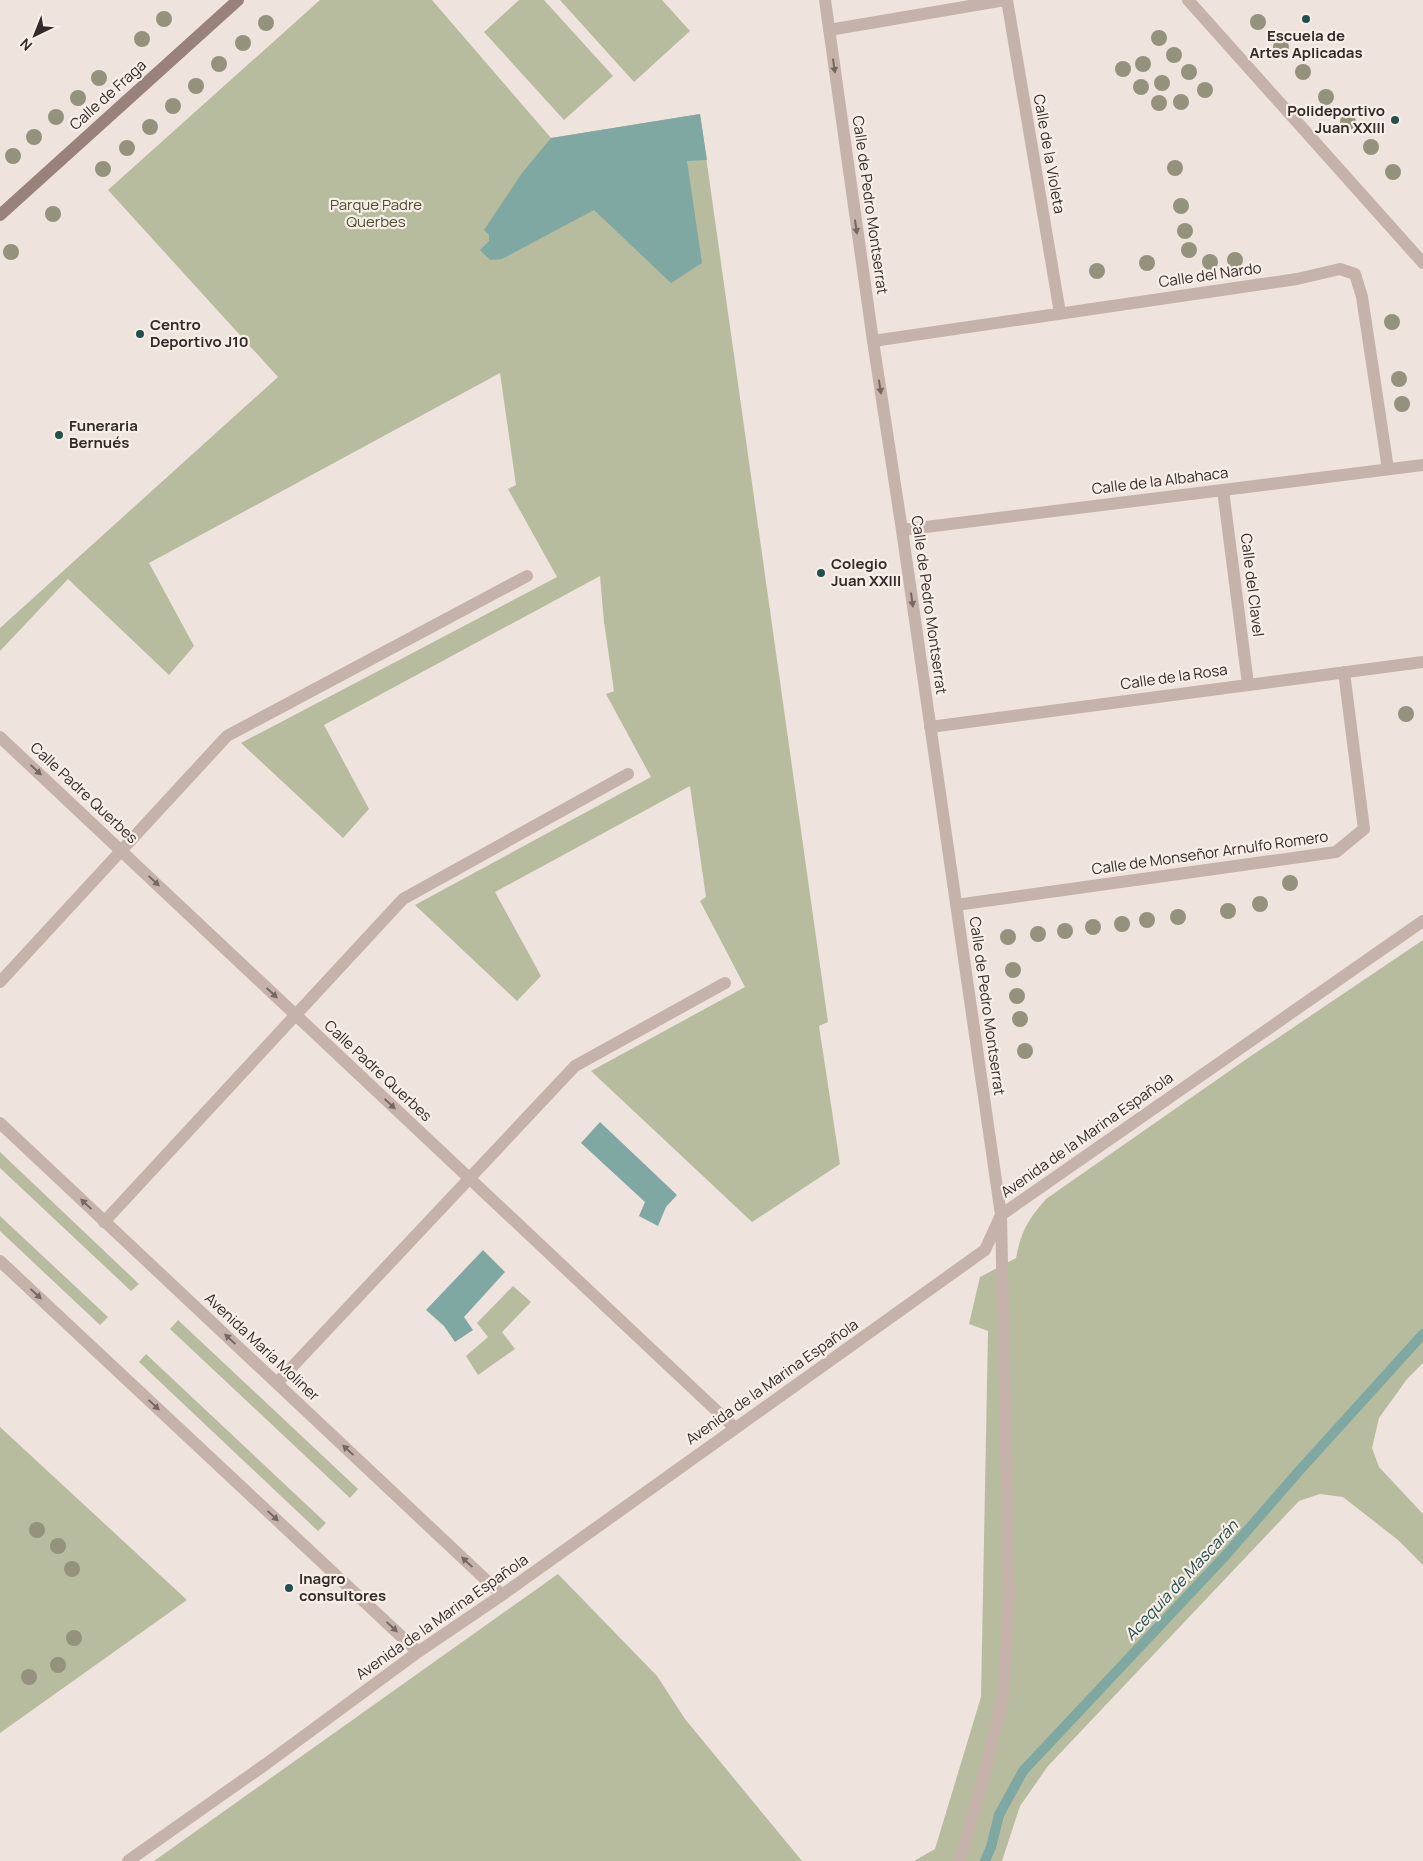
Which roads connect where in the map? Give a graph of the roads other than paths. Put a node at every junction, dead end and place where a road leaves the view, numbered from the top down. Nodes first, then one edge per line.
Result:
1 (238, 0) edge
2 (825, 0) edge
3 (1006, 0) edge
4 (1188, 0) edge
5 (829, 30) junction
6 (0, 215) edge
7 (1423, 263) edge
8 (1060, 313) junction
9 (872, 341) junction
10 (1423, 465) edge
11 (1388, 469) junction
12 (1223, 490) junction
13 (902, 530) junction
14 (527, 576) dead end
15 (1423, 662) edge
16 (1344, 672) junction
17 (1248, 684) junction
18 (930, 727) junction
19 (0, 737) edge
20 (628, 774) dead end
21 (122, 851) junction
22 (956, 905) junction
23 (1423, 921) edge
24 (0, 982) edge
25 (725, 983) dead end
26 (296, 1015) junction
27 (0, 1123) edge
28 (470, 1180) junction
29 (1001, 1215) junction
30 (104, 1222) junction
31 (0, 1261) edge
32 (277, 1383) junction
33 (734, 1428) junction
34 (502, 1595) junction
35 (418, 1652) junction
36 (128, 1861) edge
37 (960, 1861) edge

1 - 6 main road, Calle de Fraga
2 - 5 street, Calle de Pedro Montserrat
3 - 5 street, Calle de la Violeta
3 - 8 street, Calle de la Violeta
4 - 7 street
5 -> 9 street, Calle de Pedro Montserrat
8 - 9 street, Calle del Nardo
8 - 11 street, Calle del Nardo
9 -> 13 street, Calle de Pedro Montserrat
10 - 11 street, Calle de la Albahaca
11 - 12 street, Calle de la Albahaca
12 - 13 street, Calle de la Albahaca
12 - 17 street, Calle del Clavel
13 -> 18 street, Calle de Pedro Montserrat
14 - 21 street
15 - 16 street, Calle de la Rosa
16 - 17 street, Calle de la Rosa
16 - 22 street, Calle de Monseñor Arnulfo Romero
17 - 18 street, Calle de la Rosa
18 - 22 street, Calle de Pedro Montserrat
19 -> 21 street, Calle Padre Querbes
20 - 26 street
21 - 24 street
21 -> 26 street, Calle Padre Querbes
22 - 29 street, Calle de Pedro Montserrat
23 - 29 street, Avenida de la Marina Española
25 - 28 street
26 -> 28 street, Calle Padre Querbes
26 - 30 street
30 -> 27 street, Avenida María Moliner
28 - 32 street
28 - 33 street, Calle Padre Querbes
29 - 33 street, Avenida de la Marina Española
29 - 37 street, Calle de Pedro Montserrat
32 -> 30 street, Avenida María Moliner
31 -> 35 street
34 -> 32 street, Avenida María Moliner
33 - 34 street, Avenida de la Marina Española
34 - 35 street, Avenida de la Marina Española
35 - 36 street, Avenida de la Marina Española

